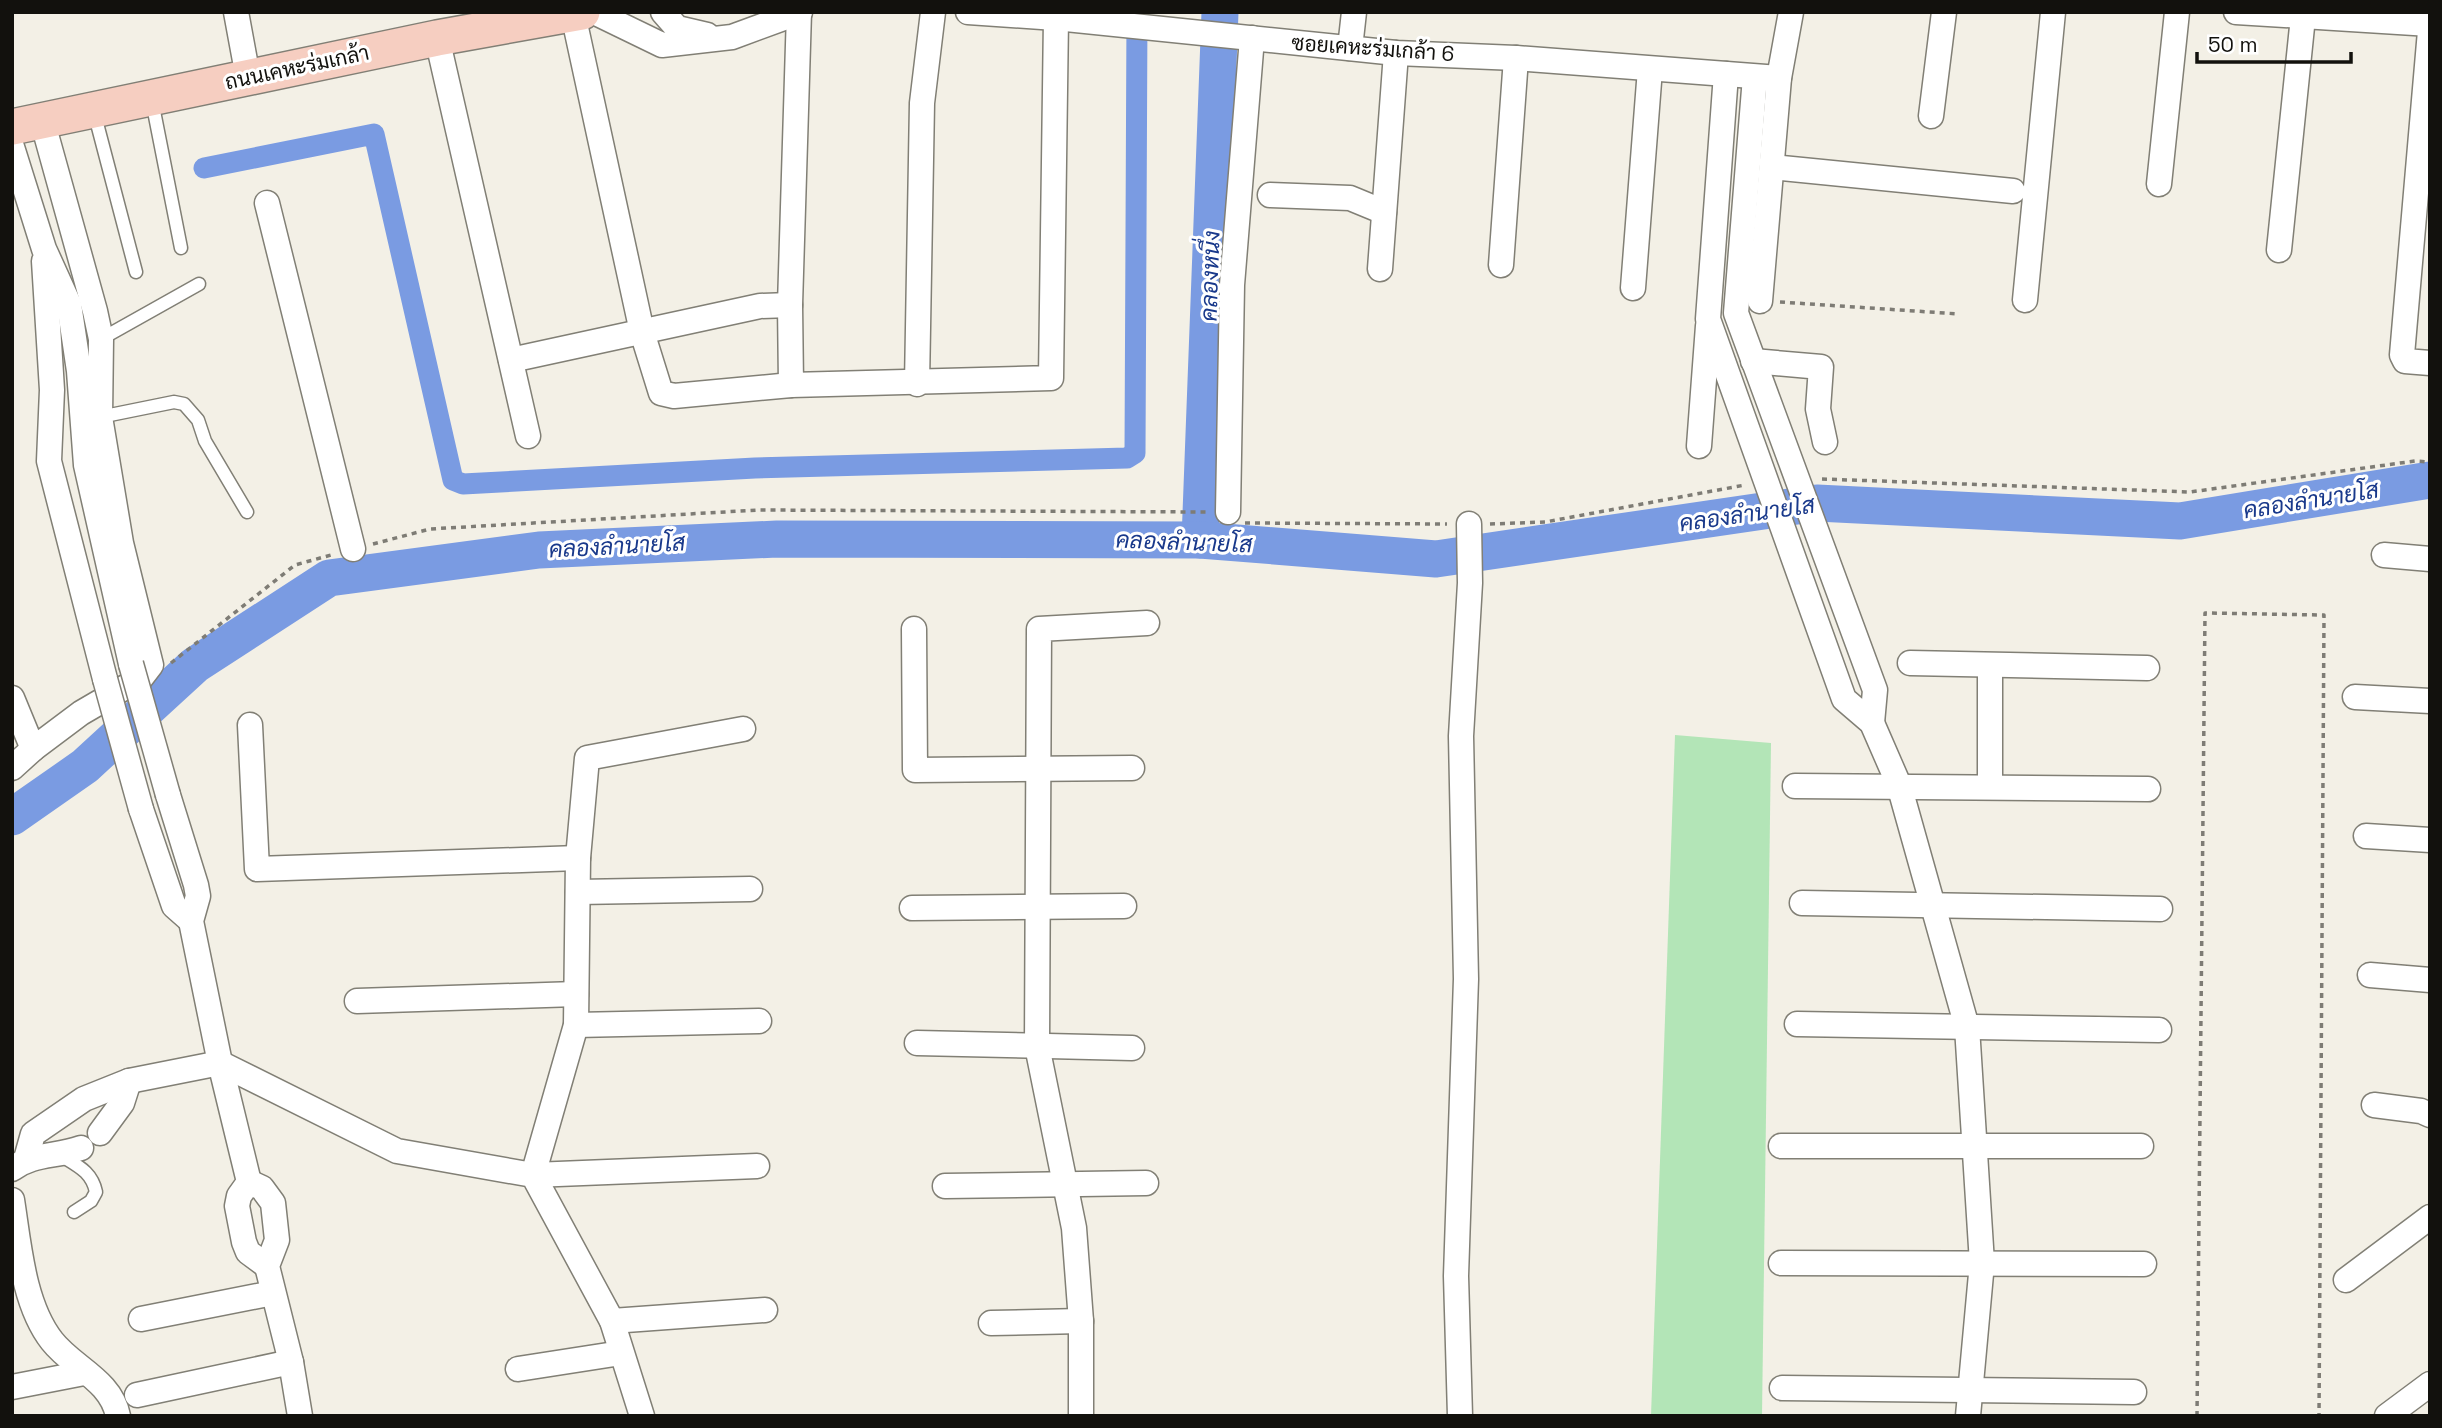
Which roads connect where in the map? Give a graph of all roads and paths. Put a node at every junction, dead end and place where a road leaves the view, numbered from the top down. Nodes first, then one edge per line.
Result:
1 (236, 12) edge
2 (663, 12) edge
3 (933, 12) edge
4 (968, 12) edge
5 (1354, 12) edge
6 (1790, 12) edge
7 (1944, 12) edge
8 (2053, 12) edge
9 (2177, 12) edge
10 (2236, 12) edge
11 (583, 13) edge
12 (799, 13) edge
13 (2303, 17) junction
14 (1056, 18) junction
15 (2430, 24) edge
16 (2430, 31) edge
17 (732, 37) junction
18 (1245, 37) junction
19 (436, 38) junction
20 (1350, 48) junction
21 (1396, 53) junction
22 (1516, 58) junction
23 (1650, 69) junction
24 (1726, 74) junction
25 (248, 77) junction
26 (1767, 77) junction
27 (151, 98) junction
28 (93, 108) junction
29 (1931, 116) dead end
30 (27, 123) edge
31 (2424, 140) edge
32 (12, 148) edge
33 (1772, 167) junction
34 (2159, 184) dead end
35 (2013, 191) dead end
36 (1270, 195) dead end
37 (267, 203) dead end
38 (1384, 212) junction
39 (181, 248) dead end
40 (44, 249) junction
41 (2279, 250) dead end
42 (2419, 254) edge
43 (1502, 265) dead end
44 (1380, 269) dead end
45 (136, 272) dead end
46 (199, 284) dead end
47 (1633, 288) dead end
48 (2025, 300) dead end
49 (1760, 301) joint
50 (790, 305) junction
51 (1959, 314) dead end
52 (1708, 319) junction
53 (642, 332) junction
54 (1745, 337) junction
55 (101, 339) junction
56 (1719, 348) junction
57 (511, 360) junction
58 (1754, 361) junction
59 (2430, 363) edge
60 (917, 384) junction
61 (792, 385) junction
62 (100, 417) junction
63 (528, 436) dead end
64 (1825, 442) dead end
65 (1699, 446) dead end
66 (2430, 462) edge
67 (1810, 478) dead end
68 (1757, 482) dead end
69 (247, 512) dead end
70 (1228, 512) junction
71 (1469, 524) junction
72 (353, 549) junction
73 (2385, 555) dead end
74 (2430, 559) edge
75 (1147, 623) dead end
76 (914, 629) dead end
77 (1910, 663) dead end
78 (1990, 666) junction
79 (165, 668) dead end
80 (2147, 668) dead end
81 (2355, 697) dead end
82 (12, 698) edge
83 (2430, 701) edge
84 (1872, 723) junction
85 (250, 725) dead end
86 (743, 729) dead end
87 (33, 749) junction
88 (12, 768) edge
89 (1132, 768) dead end
90 (1038, 770) junction
91 (1899, 785) junction
92 (1794, 786) dead end
93 (1990, 786) junction
94 (2148, 789) dead end
95 (2366, 836) dead end
96 (2430, 840) edge
97 (578, 858) junction
98 (750, 889) dead end
99 (578, 892) junction
100 (1802, 903) dead end
101 (1934, 905) junction
102 (1038, 906) junction
103 (1124, 906) dead end
104 (912, 908) dead end
105 (2160, 909) dead end
106 (191, 921) junction
107 (2370, 975) dead end
108 (2430, 980) edge
109 (576, 993) junction
110 (357, 1001) dead end
111 (760, 1021) dead end
112 (1797, 1024) dead end
113 (576, 1025) junction
114 (1966, 1027) junction
115 (2159, 1030) dead end
116 (917, 1043) dead end
117 (1037, 1046) junction
118 (1132, 1048) dead end
119 (220, 1063) junction
120 (129, 1081) junction
121 (2374, 1105) dead end
122 (2430, 1115) edge
123 (100, 1133) dead end
124 (1781, 1146) dead end
125 (2141, 1146) dead end
126 (1975, 1148) junction
127 (71, 1152) joint
128 (19, 1164) edge
129 (757, 1166) dead end
130 (533, 1175) junction
131 (249, 1182) junction
132 (1146, 1183) dead end
133 (1063, 1184) junction
134 (945, 1186) dead end
135 (12, 1200) edge
136 (74, 1212) dead end
137 (2430, 1217) edge
138 (1781, 1263) dead end
139 (1982, 1263) junction
140 (2144, 1264) dead end
141 (267, 1266) junction
142 (2346, 1280) dead end
143 (273, 1293) junction
144 (765, 1310) dead end
145 (141, 1319) dead end
146 (612, 1321) junction
147 (1081, 1321) junction
148 (991, 1323) dead end
149 (621, 1353) junction
150 (291, 1362) junction
151 (518, 1369) dead end
152 (84, 1373) junction
153 (2430, 1384) edge
154 (12, 1387) edge
155 (1782, 1388) dead end
156 (1972, 1389) junction
157 (2134, 1392) dead end
158 (137, 1395) dead end
159 (118, 1416) edge
160 (300, 1416) edge
161 (642, 1416) edge
162 (1082, 1416) edge
163 (1460, 1416) edge
164 (1968, 1416) edge
165 (2197, 1416) edge
166 (2319, 1416) edge
167 (2387, 1416) edge

1 - 25 street
2 - 17 street
3 - 60 street
4 - 14 street, ซอยเคหะร่มเกล้า 6
5 - 20 street
6 - 26 street
7 - 29 street
8 - 48 street
9 - 34 street
10 - 13 street
11 - 17 street
11 - 19 street, ถนนเคหะร่มเกล้า
11 - 53 street
12 - 17 street
12 - 50 street
13 - 15 street
13 - 41 street
14 - 18 street, ซอยเคหะร่มเกล้า 6
14 - 60 street
16 - 31 street
18 - 20 street, ซอยเคหะร่มเกล้า 6
18 - 70 street
19 - 25 street, ถนนเคหะร่มเกล้า
19 - 57 street
20 - 21 street, ซอยเคหะร่มเกล้า 6
21 - 22 street, ซอยเคหะร่มเกล้า 6
21 - 38 street
22 - 23 street, ซอยเคหะร่มเกล้า 6
22 - 43 street
23 - 24 street, ซอยเคหะร่มเกล้า 6
23 - 47 street
24 - 26 street, ซอยเคหะร่มเกล้า 6
24 - 52 street
25 - 27 street, ถนนเคหะร่มเกล้า
26 - 33 street
26 - 54 street
27 - 28 street, ถนนเคหะร่มเกล้า
27 - 39 lane
28 - 30 street, ถนนเคหะร่มเกล้า
28 - 45 lane
30 - 55 street
31 - 42 street
32 - 40 street
33 - 35 street
33 - 49 street
36 - 38 street
37 - 72 street
38 - 44 street
40 - 106 street, bridge
40 - 106 street, bridge
42 - 59 street
46 - 55 lane
49 - 51 path
50 - 53 street
50 - 61 street
52 - 56 street
52 - 65 street
53 - 57 street
53 - 61 street
54 - 56 street
54 - 58 street
55 - 62 street
56 - 84 street
57 - 63 street
58 - 64 street
58 - 84 street
60 - 61 street
62 - 69 lane
62 - 87 street
66 - 67 path
68 - 71 path
70 - 71 path
70 - 72 path
71 - 163 street
72 - 79 path
73 - 74 street
75 - 90 street
76 - 90 street
77 - 78 street
78 - 80 street
78 - 93 street
81 - 83 street
82 - 87 street
84 - 91 street
85 - 97 street
86 - 97 street
87 - 88 street
89 - 90 street
90 - 102 street
91 - 92 street
91 - 93 street
91 - 101 street
93 - 94 street
95 - 96 street
97 - 99 street
98 - 99 street
99 - 109 street
100 - 101 street
101 - 105 street
101 - 114 street
102 - 103 street
102 - 104 street
102 - 117 street
106 - 119 street
107 - 108 street
109 - 110 street
109 - 113 street
111 - 113 street
112 - 114 street
113 - 130 street
114 - 115 street
114 - 126 street
116 - 117 street
117 - 118 street
117 - 133 street
119 - 120 street
119 - 130 street
119 - 131 street
120 - 123 street
120 - 128 street
121 - 122 street
124 - 126 street
125 - 126 street
126 - 139 street
127 - 128 street
127 - 136 lane
129 - 130 street
130 - 146 street
131 - 141 street
131 - 141 street
132 - 133 street
133 - 134 street
133 - 147 street
135 - 152 street
137 - 142 street
138 - 139 street
139 - 140 street
139 - 156 street
141 - 143 street
143 - 145 street
143 - 150 street
144 - 146 street
146 - 149 street
147 - 148 street
147 - 162 street
149 - 151 street
149 - 161 street
150 - 158 street
150 - 160 street
152 - 154 street
152 - 159 street
153 - 167 street
155 - 156 street
156 - 157 street
156 - 164 street
165 - 166 path

